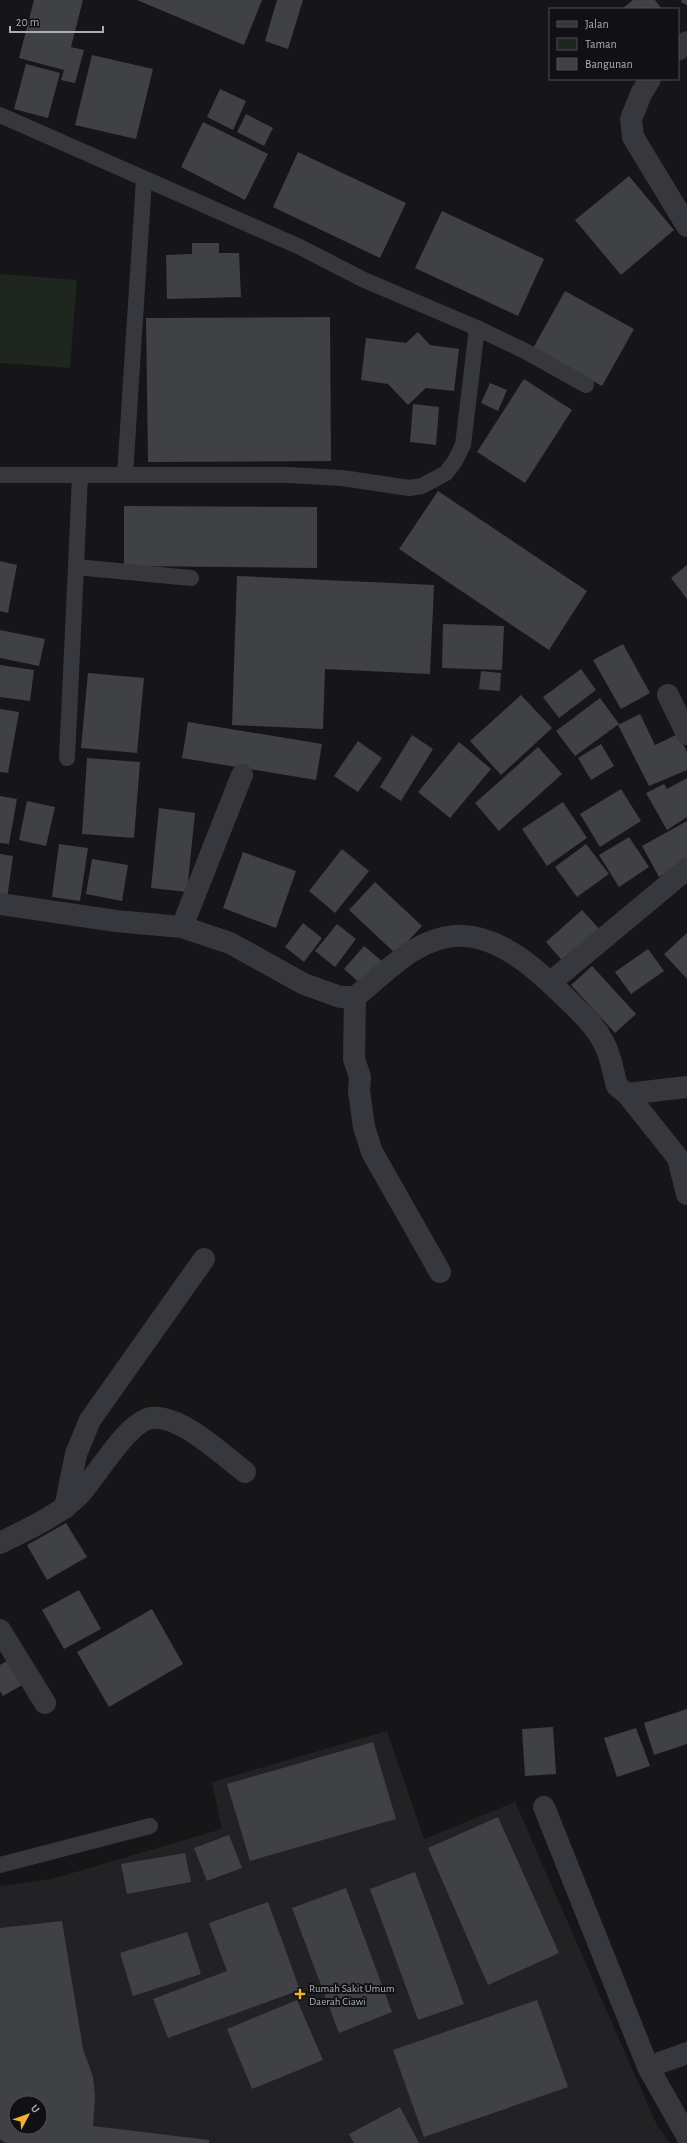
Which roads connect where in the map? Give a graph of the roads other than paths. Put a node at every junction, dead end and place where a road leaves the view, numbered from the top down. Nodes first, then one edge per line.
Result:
1 (687, 42) edge
2 (679, 49) edge
3 (649, 80) edge
4 (0, 115) edge
5 (144, 179) junction
6 (687, 226) edge
7 (477, 328) junction
8 (586, 385) dead end
9 (0, 475) edge
10 (80, 475) junction
11 (125, 475) junction
12 (76, 567) junction
13 (191, 578) dead end
14 (668, 695) dead end
15 (687, 734) edge
16 (68, 758) dead end
17 (242, 775) dead end
18 (687, 869) edge
19 (0, 904) edge
20 (182, 927) junction
21 (551, 982) junction
22 (355, 997) junction
23 (687, 1087) edge
24 (627, 1094) junction
25 (687, 1194) edge
26 (204, 1259) dead end
27 (440, 1272) dead end
28 (246, 1472) dead end
29 (65, 1508) junction
30 (0, 1544) edge
31 (0, 1630) edge
32 (45, 1703) dead end
33 (544, 1807) dead end
34 (150, 1826) dead end
35 (0, 1864) edge
36 (687, 2052) edge
37 (648, 2067) junction
38 (687, 2136) edge

1 - 2 street
3 - 6 street
4 - 5 lane
5 - 7 lane
5 - 11 lane
7 - 8 lane
7 - 11 lane
9 - 10 lane
10 - 11 lane
10 - 12 lane
12 - 13 lane
12 - 16 lane
14 - 15 street
17 - 20 street
18 - 21 street
19 - 20 street
20 - 22 street
21 - 22 street
21 - 24 street
22 - 27 street
23 - 24 street
24 - 25 street
26 - 29 street
28 - 29 street
29 - 30 street
31 - 32 street
33 - 37 street
34 - 35 lane
36 - 37 street
37 - 38 street

